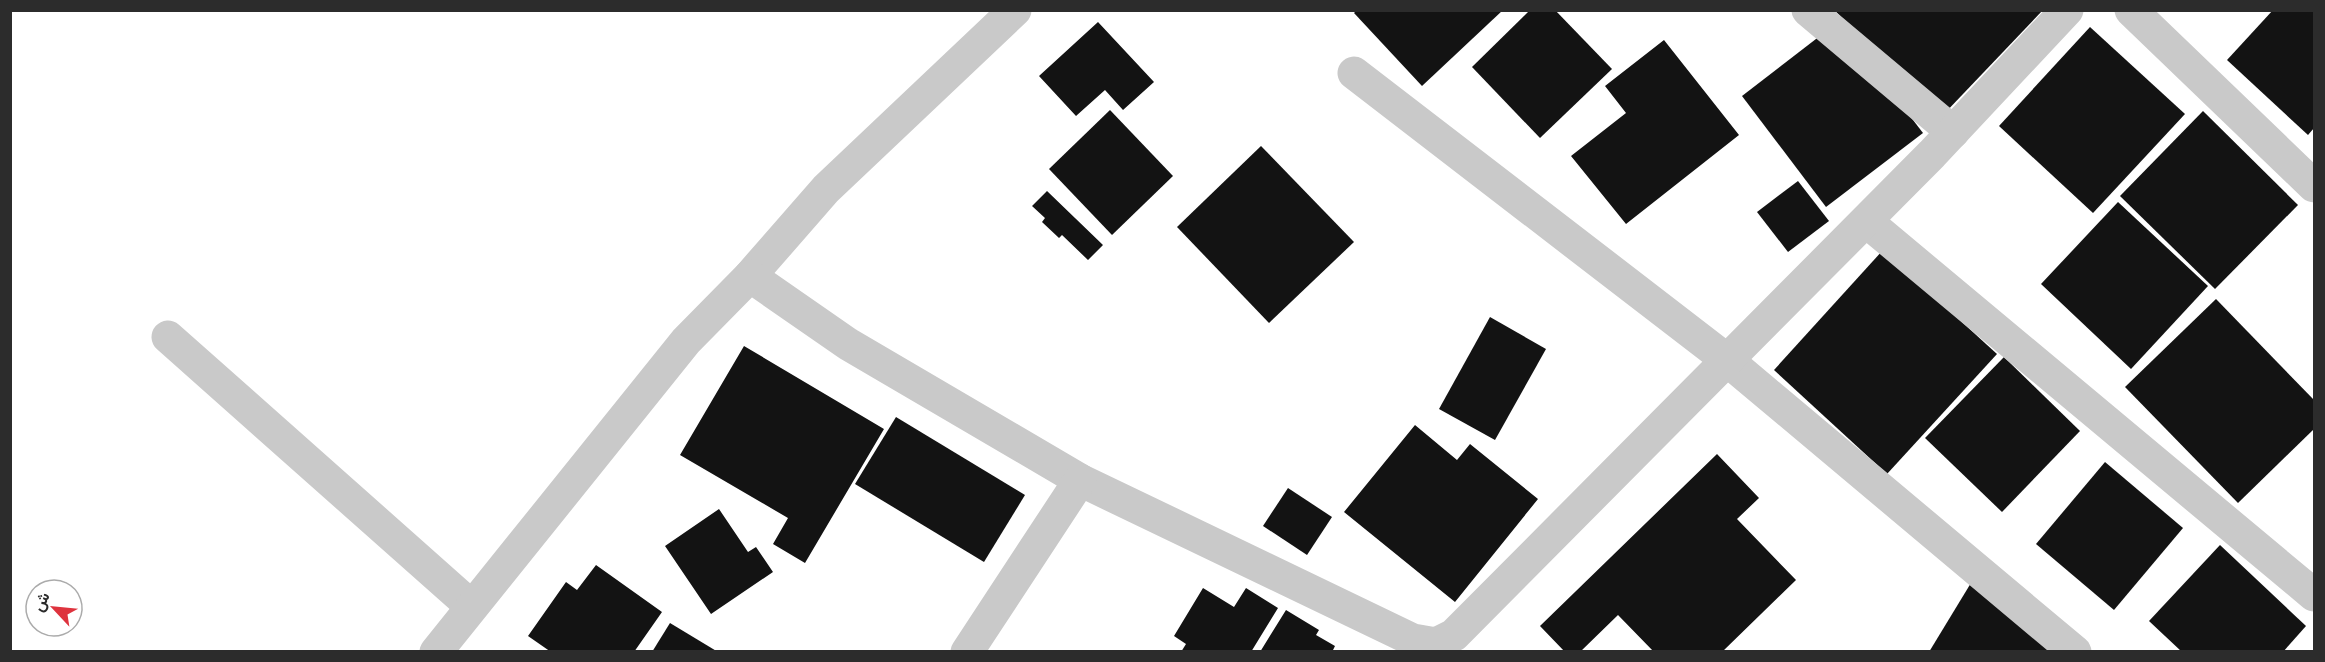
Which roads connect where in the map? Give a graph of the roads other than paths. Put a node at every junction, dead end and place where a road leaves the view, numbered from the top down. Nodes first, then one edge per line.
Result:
1 (1015, 10) edge
2 (1808, 10) edge
3 (2067, 10) edge
4 (2131, 10) edge
5 (1354, 73) dead end
6 (1953, 132) junction
7 (2314, 186) edge
8 (1866, 220) junction
9 (750, 276) junction
10 (168, 336) dead end
11 (1727, 360) junction
12 (1080, 480) junction
13 (2314, 595) edge
14 (471, 606) junction
15 (443, 649) edge
16 (967, 651) edge
17 (2075, 651) edge

1 - 9 street
2 - 6 street
3 - 6 street
4 - 7 street
5 - 11 street
6 - 8 street
8 - 11 street
8 - 13 street
9 - 12 street
9 - 14 street
10 - 14 street
11 - 12 street
11 - 17 street
12 - 16 street
14 - 15 street

